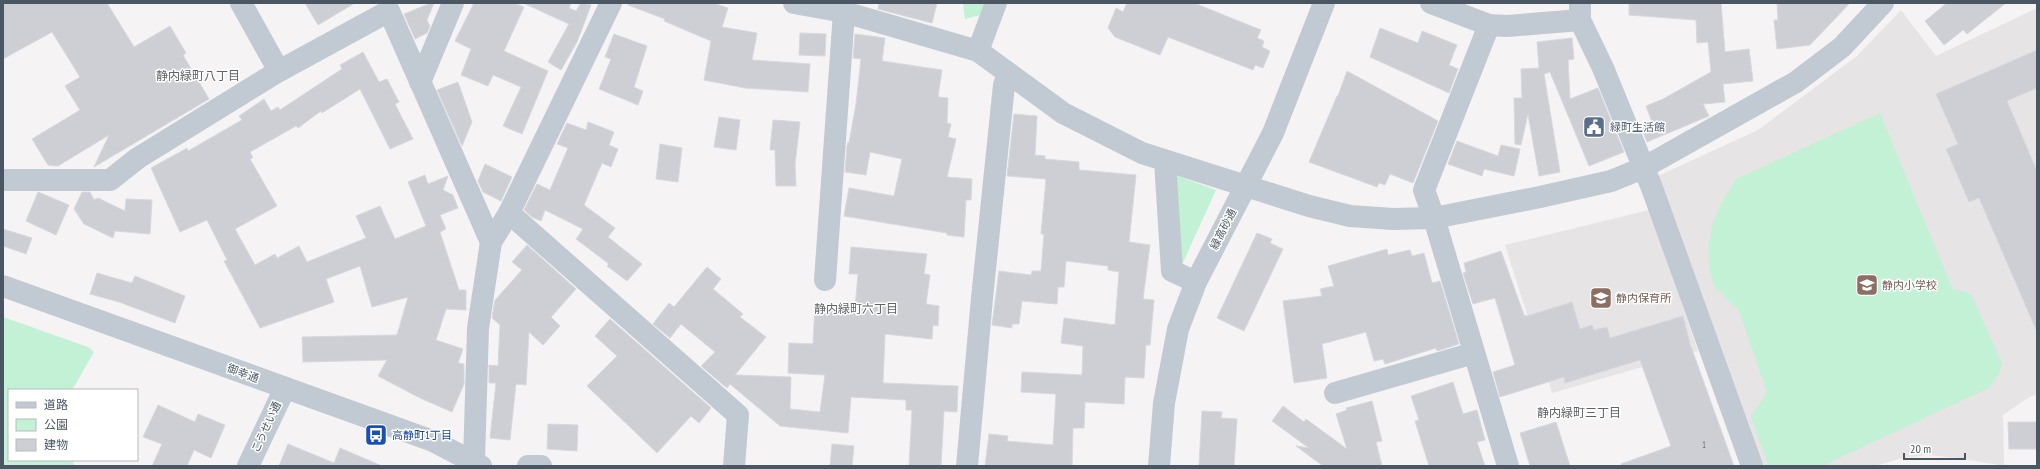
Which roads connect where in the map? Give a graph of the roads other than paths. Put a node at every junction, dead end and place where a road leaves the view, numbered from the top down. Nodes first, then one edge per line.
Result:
1 (241, 3) edge
2 (454, 3) edge
3 (610, 3) edge
4 (794, 3) edge
5 (996, 3) edge
6 (1324, 3) edge
7 (1431, 3) edge
8 (1883, 3) edge
9 (1580, 11) edge
10 (844, 12) junction
11 (1489, 25) junction
12 (978, 51) junction
13 (279, 71) junction
14 (1008, 72) junction
15 (420, 82) junction
16 (1165, 161) junction
17 (1643, 168) junction
18 (3, 180) edge
19 (1245, 187) junction
20 (509, 212) junction
21 (1434, 218) junction
22 (491, 242) junction
23 (825, 280) dead end
24 (1196, 282) junction
25 (3, 286) edge
26 (1474, 353) junction
27 (285, 388) junction
28 (1335, 393) dead end
29 (477, 463) edge
30 (248, 466) edge
31 (528, 466) edge
32 (541, 466) edge
33 (734, 466) edge
34 (967, 466) edge
35 (1159, 466) edge
36 (1508, 466) edge
37 (1752, 466) edge

1 - 13 street
2 - 15 street
3 - 20 street
4 - 10 street
5 - 12 street
6 - 19 street, 緑高砂通
7 - 11 street
8 - 17 street
9 - 11 street
9 - 17 street
10 - 12 street
10 - 23 street
11 - 21 street
12 - 14 street
13 - 15 street
13 - 18 street
14 - 16 street
14 - 34 street
15 - 22 street
16 - 19 street
16 - 24 street
17 - 21 street
17 - 37 street
19 - 21 street
19 - 24 street, 緑高砂通
20 - 22 street
20 - 33 street
21 - 26 street
22 - 29 street
24 - 35 street, 緑高砂通
25 - 27 street, 御幸通
26 - 28 street
26 - 36 street
27 - 29 street, 御幸通
27 - 30 street, こうせい通
31 - 32 street

